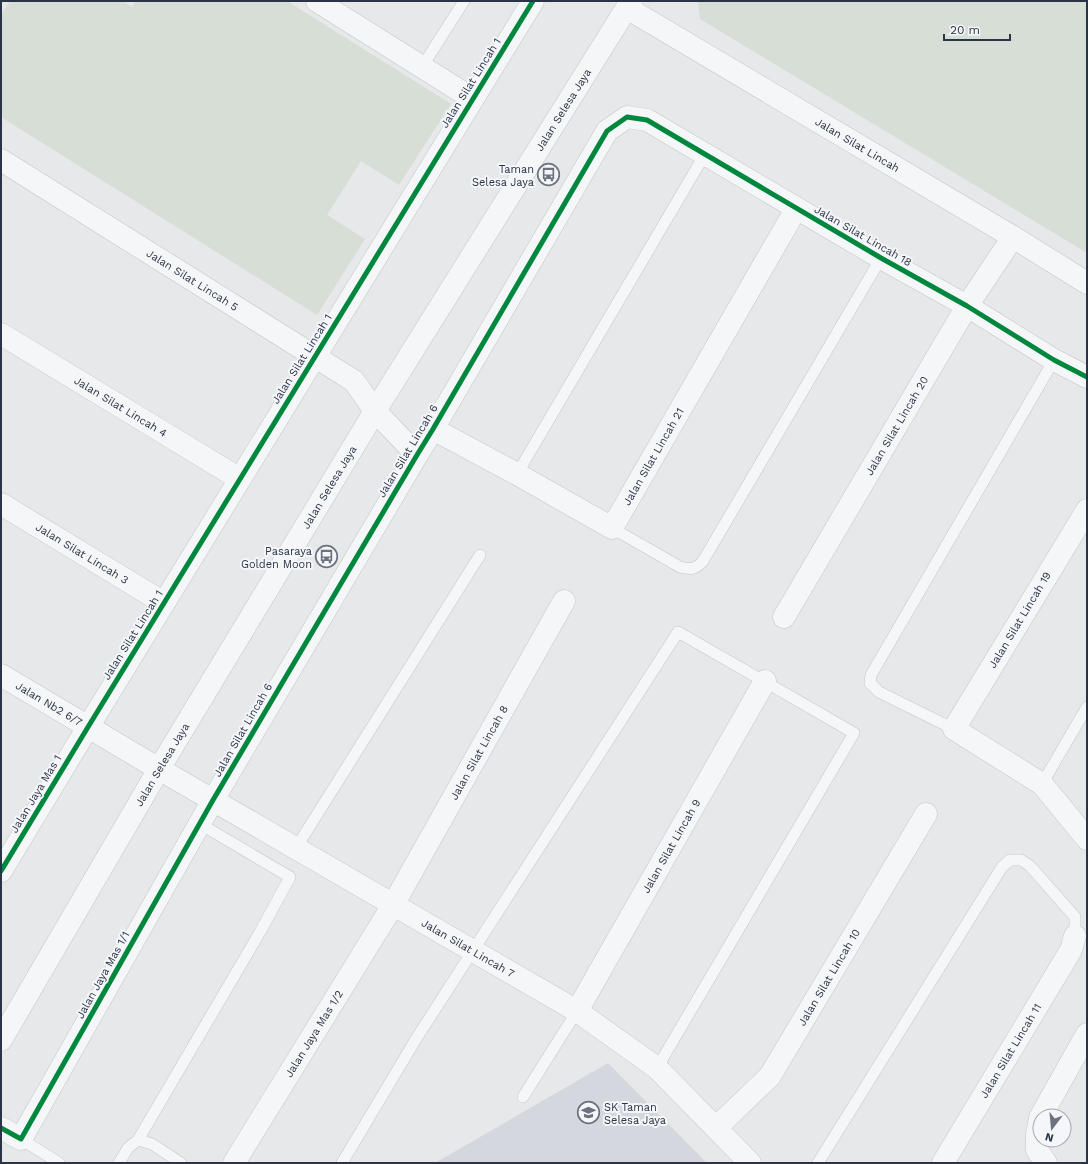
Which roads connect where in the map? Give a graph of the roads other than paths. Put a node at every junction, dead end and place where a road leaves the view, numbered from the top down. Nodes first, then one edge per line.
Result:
1 (317, 1) edge
2 (464, 1) edge
3 (533, 1) edge
4 (629, 4) edge
5 (422, 67) junction
6 (473, 99) junction
7 (627, 117) joint
8 (705, 154) junction
9 (1, 160) edge
10 (796, 209) junction
11 (1013, 237) junction
12 (881, 258) junction
13 (1087, 283) edge
14 (967, 306) junction
15 (1, 334) edge
16 (315, 356) junction
17 (1054, 360) junction
18 (1087, 377) edge
19 (375, 411) junction
20 (433, 429) junction
21 (417, 455) junction
22 (517, 474) junction
23 (240, 479) junction
24 (1, 504) edge
25 (1087, 510) edge
26 (612, 528) junction
27 (480, 554) dead end
28 (564, 601) dead end
29 (164, 603) junction
30 (784, 617) dead end
31 (1, 675) edge
32 (765, 681) junction
33 (1087, 707) edge
34 (88, 727) junction
35 (954, 729) junction
36 (159, 769) junction
37 (1042, 784) junction
38 (213, 800) junction
39 (926, 814) dead end
40 (200, 824) junction
41 (1087, 839) edge
42 (296, 848) junction
43 (1, 871) edge
44 (393, 905) junction
45 (1075, 936) joint
46 (473, 951) junction
47 (578, 1011) junction
48 (1087, 1034) edge
49 (1, 1040) edge
50 (657, 1068) junction
51 (523, 1097) dead end
52 (1047, 1108) edge
53 (1, 1128) edge
54 (716, 1128) junction
55 (21, 1139) junction
56 (138, 1140) junction
57 (1037, 1148) edge
58 (59, 1163) edge
59 (119, 1163) edge
60 (181, 1163) edge
61 (234, 1163) edge
62 (342, 1163) edge
63 (750, 1163) edge
64 (818, 1163) edge
65 (943, 1163) edge
66 (1046, 1163) edge

1 - 5 street
2 - 5 lane
3 - 6 street, Jalan Silat Lincah 1
4 - 11 street, Jalan Silat Lincah
4 - 19 street, Jalan Selesa Jaya
5 - 6 street
6 - 16 street, Jalan Silat Lincah 1
7 - 8 street, Jalan Silat Lincah 18
7 - 20 street, Jalan Silat Lincah 6
8 - 10 street, Jalan Silat Lincah 18
8 - 22 lane
9 - 16 street, Jalan Silat Lincah 5
10 - 12 street, Jalan Silat Lincah 18
10 - 26 street, Jalan Silat Lincah 21
11 - 13 street, Jalan Silat Lincah
11 - 14 street, Jalan Silat Lincah 20
12 - 14 street, Jalan Silat Lincah 18
12 - 26 lane
14 - 17 street, Jalan Silat Lincah 18
14 - 30 street, Jalan Silat Lincah 20
15 - 23 street, Jalan Silat Lincah 4
16 - 19 street, Jalan Silat Lincah 5
16 - 23 street, Jalan Silat Lincah 1
17 - 18 street, Jalan Silat Lincah 18
17 - 35 lane
19 - 21 street, Jalan Silat Lincah 6
19 - 36 street, Jalan Selesa Jaya
20 - 21 street, Jalan Silat Lincah 6
20 - 22 street
21 - 38 street, Jalan Silat Lincah 6
22 - 26 street
23 - 29 street, Jalan Silat Lincah 1
24 - 29 street, Jalan Silat Lincah 3
25 - 35 street, Jalan Silat Lincah 19
27 - 42 lane
28 - 44 street, Jalan Silat Lincah 8
29 - 34 street, Jalan Silat Lincah 1
31 - 34 street, Jalan Nb2 6/7
32 - 46 lane
32 - 47 street, Jalan Silat Lincah 9
32 - 50 lane
33 - 37 lane
34 - 36 street, Jalan Nb2 6/7
34 - 43 street, Jalan Jaya Mas 1
35 - 37 street
36 - 38 street, Jalan Silat Lincah 7
36 - 49 street, Jalan Selesa Jaya
37 - 41 street
38 - 40 street, Jalan Jaya Mas 1/1
38 - 42 street, Jalan Silat Lincah 7
39 - 54 street, Jalan Silat Lincah 10
40 - 55 street, Jalan Jaya Mas 1/1
40 - 56 lane
42 - 44 street, Jalan Silat Lincah 7
44 - 46 street, Jalan Silat Lincah 7
44 - 61 street, Jalan Jaya Mas 1/2
45 - 64 lane
45 - 65 street, Jalan Silat Lincah 11
46 - 47 street, Jalan Silat Lincah 7
46 - 62 lane
47 - 50 street, Jalan Silat Lincah 7
47 - 51 lane
48 - 52 street
50 - 54 street, Jalan Silat Lincah 7
53 - 55 street
54 - 63 street, Jalan Silat Lincah 7
55 - 58 lane
56 - 59 lane
56 - 60 lane
57 - 66 street

